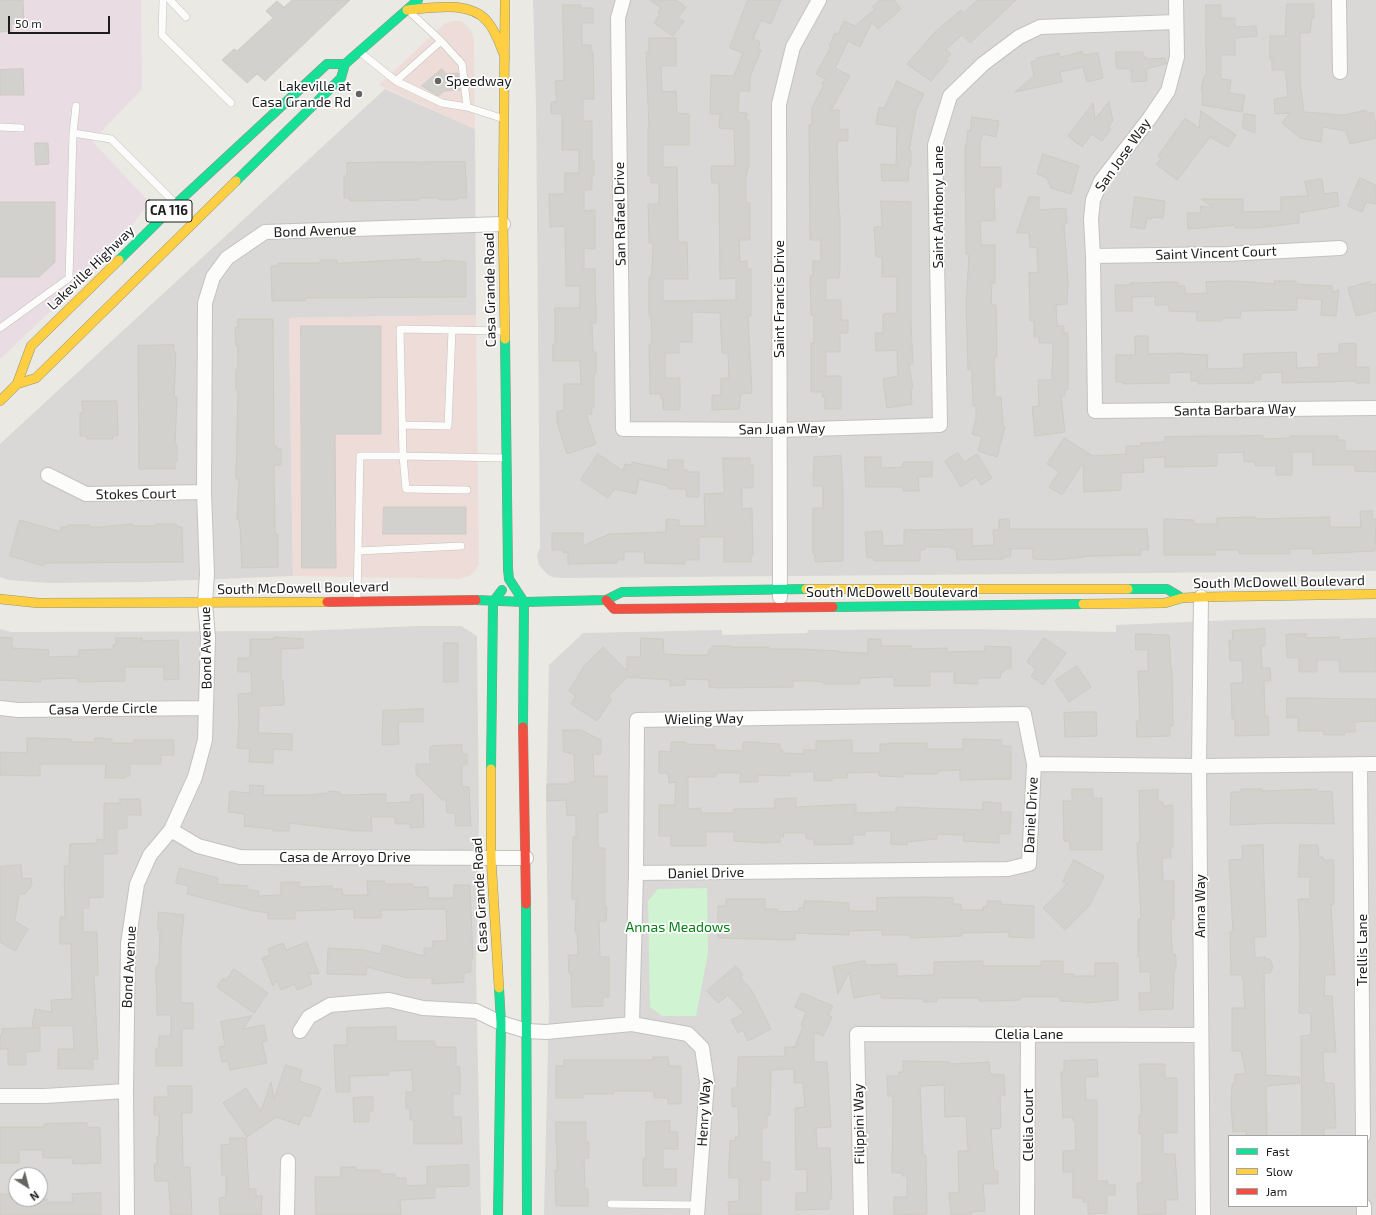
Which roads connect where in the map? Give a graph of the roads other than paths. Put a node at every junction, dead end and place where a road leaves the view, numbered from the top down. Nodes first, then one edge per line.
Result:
1 (163, 0) edge
2 (170, 0) edge
3 (418, 0) edge
4 (505, 0) edge
5 (623, 0) edge
6 (818, 0) edge
7 (1176, 0) edge
8 (1339, 0) edge
9 (407, 10) junction
10 (186, 17) dead end
11 (1176, 22) junction
12 (441, 41) junction
13 (359, 52) junction
14 (505, 57) junction
15 (345, 64) junction
16 (1340, 72) dead end
17 (396, 81) junction
18 (231, 103) dead end
19 (76, 106) dead end
20 (467, 107) junction
21 (504, 119) junction
22 (0, 127) edge
23 (21, 128) dead end
24 (73, 133) junction
25 (176, 204) junction
26 (503, 224) junction
27 (1340, 248) dead end
28 (1093, 256) junction
29 (0, 328) edge
30 (452, 330) junction
31 (505, 331) junction
32 (17, 384) junction
33 (0, 401) edge
34 (1376, 408) edge
35 (1095, 411) joint
36 (402, 424) junction
37 (940, 425) joint
38 (623, 429) joint
39 (779, 430) junction
40 (403, 456) junction
41 (507, 458) junction
42 (48, 475) dead end
43 (467, 490) dead end
44 (204, 492) junction
45 (461, 546) dead end
46 (358, 551) junction
47 (509, 579) junction
48 (780, 589) junction
49 (1376, 594) edge
50 (1201, 597) junction
51 (1182, 598) junction
52 (0, 599) edge
53 (606, 600) junction
54 (356, 601) junction
55 (493, 602) junction
56 (524, 602) junction
57 (204, 603) junction
58 (781, 606) junction
59 (0, 708) edge
60 (206, 708) junction
61 (1034, 764) junction
62 (1360, 764) junction
63 (1376, 764) edge
64 (1199, 766) junction
65 (171, 830) junction
66 (491, 857) junction
67 (526, 858) junction
68 (636, 873) junction
69 (501, 1023) junction
70 (632, 1024) junction
71 (300, 1031) dead end
72 (527, 1031) junction
73 (857, 1034) joint
74 (1028, 1034) junction
75 (1201, 1035) junction
76 (126, 1091) junction
77 (0, 1096) edge
78 (1363, 1135) edge
79 (288, 1161) dead end
80 (611, 1204) dead end
81 (697, 1210) edge
82 (127, 1215) edge
83 (287, 1215) edge
84 (498, 1215) edge
85 (527, 1215) edge
86 (861, 1215) edge
87 (1027, 1215) edge
88 (1203, 1215) edge

1 - 18 lane
2 - 10 lane
3 - 9 main road, Lakeville Highway / CA 116
4 - 14 main road, Casa Grande Road
5 - 38 street, San Rafael Drive
6 - 39 street, Saint Francis Drive
7 - 11 street, San Jose Way
8 - 16 street
9 - 12 lane
9 - 13 main road, Lakeville Highway / CA 116
9 - 14 main road
11 - 28 street, San Jose Way
11 - 37 street, Saint Anthony Lane
12 - 17 lane
12 - 20 lane
13 - 15 main road, Lakeville Highway / CA 116
13 - 17 lane
14 - 21 main road, Casa Grande Road
15 - 25 main road, Lakeville Highway / CA 116
15 - 32 main road, Lakeville Highway / CA 116
17 - 20 lane
19 - 24 lane
20 - 21 lane
21 - 26 main road, Casa Grande Road
22 - 23 lane
24 - 25 lane
24 - 29 lane
25 - 32 main road, Lakeville Highway / CA 116
26 - 31 main road, Casa Grande Road
26 - 44 street, Bond Avenue
27 - 28 street, Saint Vincent Court
28 - 35 street, San Jose Way
30 - 31 lane
30 - 36 lane
30 - 36 lane
31 - 41 main road, Casa Grande Road
32 - 33 main road, Lakeville Highway / CA 116
34 - 35 street, Santa Barbara Way
36 - 40 lane
37 - 39 street, San Juan Way
38 - 39 street, San Juan Way
39 - 48 street, Saint Francis Drive
40 - 41 lane
40 - 43 lane
40 - 46 lane
41 - 47 main road, Casa Grande Road
42 - 44 street, Stokes Court
44 - 57 street, Bond Avenue
45 - 46 lane
46 - 54 lane
47 - 55 main road
47 - 56 main road
48 - 51 main road, South McDowell Boulevard
48 - 53 main road, South McDowell Boulevard
48 - 58 street, Saint Francis Drive
49 - 50 main road, South McDowell Boulevard
50 - 51 main road, South McDowell Boulevard
50 - 64 street, Anna Way
51 - 58 main road, South McDowell Boulevard
52 - 57 main road, South McDowell Boulevard
53 - 56 main road, South McDowell Boulevard
53 - 58 main road, South McDowell Boulevard
54 - 55 main road, South McDowell Boulevard
54 - 57 main road, South McDowell Boulevard
55 - 56 main road, South McDowell Boulevard
55 - 66 main road, Casa Grande Road
56 - 67 main road
57 - 60 street, Bond Avenue
59 - 60 street, Casa Verde Circle
60 - 65 street, Bond Avenue
61 - 64 street, Daniel Drive
61 - 68 street, Daniel Drive
61 - 68 street, Wieling Way
62 - 63 street, Daniel Drive
62 - 64 street, Daniel Drive
62 - 78 street, Trellis Lane
64 - 75 street, Anna Way
65 - 66 street, Casa de Arroyo Drive
65 - 76 street, Bond Avenue
66 - 67 street, Casa de Arroyo Drive
66 - 69 main road, Casa Grande Road
67 - 72 main road
68 - 70 street, Wieling Way
69 - 71 street, Henry Way
69 - 72 street, Henry Way
69 - 84 main road, Casa Grande Road
70 - 72 street, Henry Way
70 - 81 street, Henry Way
72 - 85 main road
73 - 74 street, Clelia Lane
73 - 86 street, Filippini Way
74 - 75 street, Clelia Lane
74 - 87 street, Clelia Court
75 - 88 street, Anna Way
76 - 77 street
76 - 82 street, Bond Avenue
79 - 83 street
80 - 81 lane

